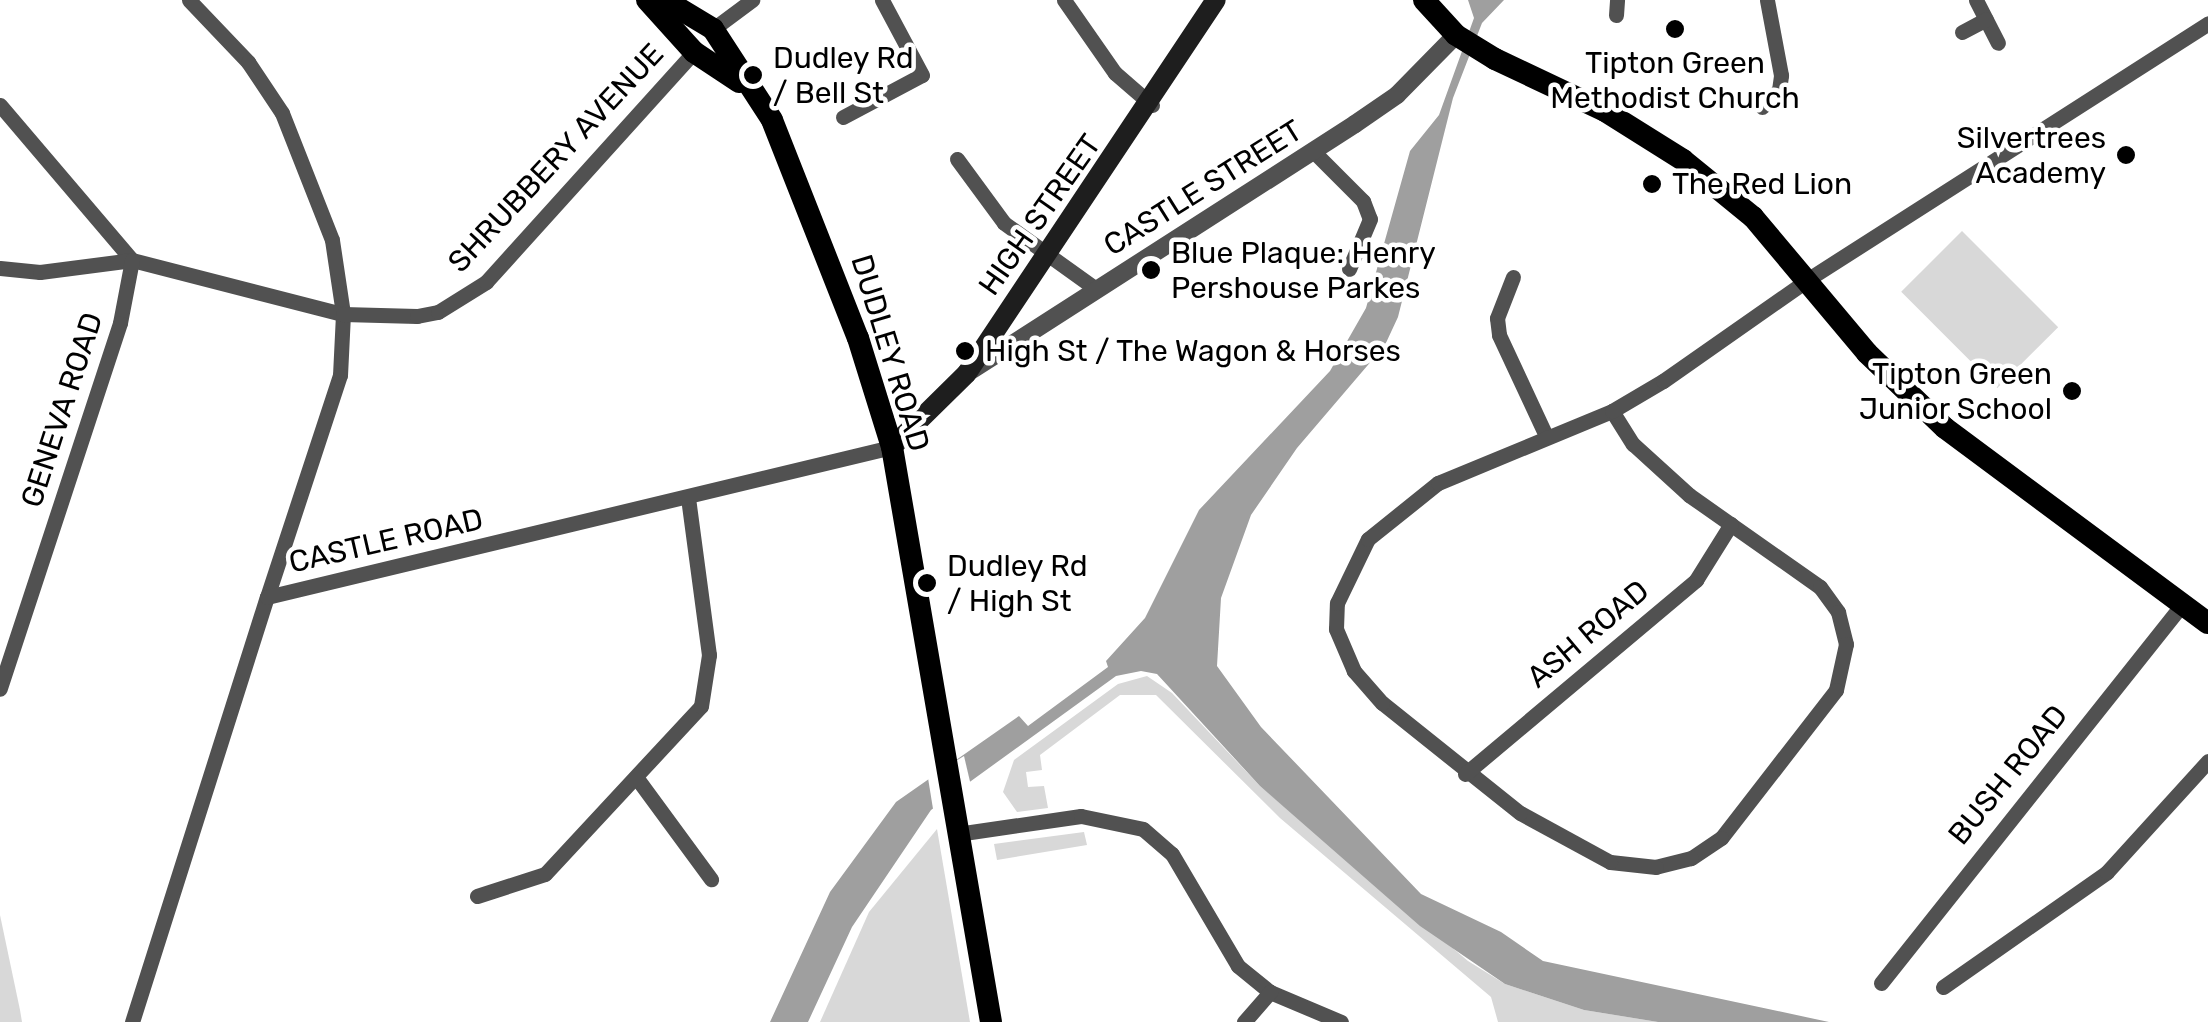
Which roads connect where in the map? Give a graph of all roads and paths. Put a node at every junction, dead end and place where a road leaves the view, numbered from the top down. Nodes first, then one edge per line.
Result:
1 (189, 0) edge
2 (646, 0) edge
3 (665, 0) edge
4 (752, 0) edge
5 (882, 0) edge
6 (1064, 0) edge
7 (1216, 0) edge
8 (1424, 0) edge
9 (1767, 0) edge
10 (1976, 0) edge
11 (1986, 19) junction
12 (2208, 23) edge
13 (1962, 32) dead end
14 (1456, 34) junction
15 (704, 40) junction
16 (1998, 44) dead end
17 (0, 105) edge
18 (1152, 105) junction
19 (1762, 107) dead end
20 (842, 117) dead end
21 (1313, 151) junction
22 (957, 159) dead end
23 (1051, 254) junction
24 (132, 260) junction
25 (0, 268) edge
26 (1349, 269) dead end
27 (1513, 276) dead end
28 (1810, 278) junction
29 (1096, 288) junction
30 (344, 314) junction
31 (967, 373) junction
32 (1612, 411) junction
33 (1546, 436) junction
34 (892, 447) junction
35 (688, 497) junction
36 (1731, 524) junction
37 (267, 597) junction
38 (2182, 604) junction
39 (2208, 623) edge
40 (0, 689) edge
41 (2208, 760) edge
42 (1466, 774) junction
43 (636, 777) junction
44 (956, 824) junction
45 (711, 879) dead end
46 (477, 896) dead end
47 (1881, 983) dead end
48 (1943, 987) dead end
49 (1270, 992) junction
50 (132, 1022) edge
51 (990, 1022) edge
52 (1244, 1022) edge
53 (1341, 1022) edge

1 - 30 street
2 - 15 main road, DUDLEY ROAD
3 - 15 main road, DUDLEY ROAD
4 - 15 street, SHRUBBERY AVENUE
5 - 20 street
6 - 18 street
7 - 18 main road, HIGH STREET
8 - 14 main road
9 - 19 street
10 - 11 street
11 - 13 street
11 - 16 street
12 - 28 street
14 - 21 street, CASTLE STREET
14 - 28 main road
15 - 30 street, SHRUBBERY AVENUE
15 - 34 main road, DUDLEY ROAD
17 - 24 street
18 - 23 main road, HIGH STREET
21 - 26 street
21 - 29 street, CASTLE STREET
22 - 23 street
23 - 29 street
23 - 31 main road, HIGH STREET
24 - 25 street
24 - 30 street, SHRUBBERY AVENUE
24 - 40 street, GENEVA ROAD
27 - 33 street
28 - 32 street
28 - 38 main road
29 - 31 street, CASTLE STREET
30 - 37 street
31 - 34 main road, HIGH STREET
32 - 33 street
32 - 36 street
33 - 42 street
34 - 35 street, CASTLE ROAD
34 - 44 main road, DUDLEY ROAD
35 - 37 street, CASTLE ROAD
35 - 43 street
36 - 42 street, ASH ROAD
36 - 42 street
37 - 50 street, CASTLE ROAD
38 - 39 main road
38 - 47 street, BUSH ROAD
41 - 48 street
43 - 45 street
43 - 46 street
44 - 49 street
44 - 51 main road
49 - 52 street
49 - 53 street

